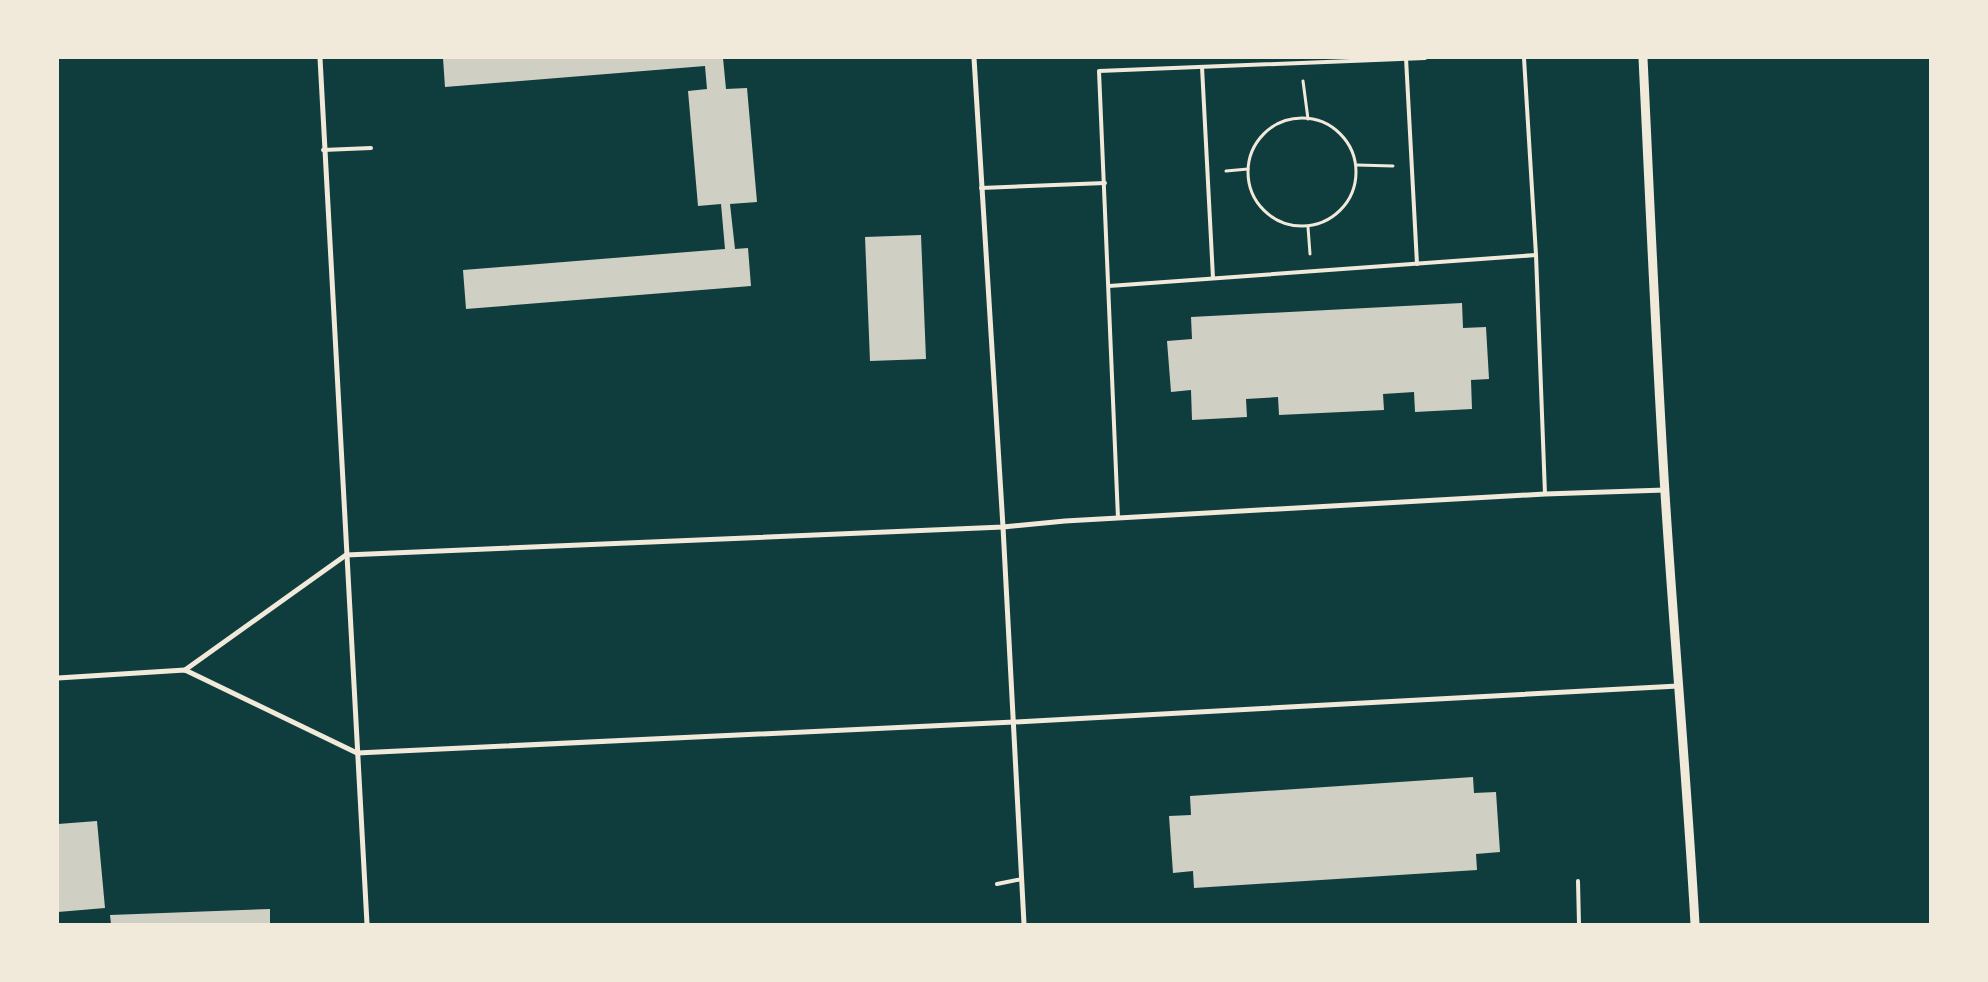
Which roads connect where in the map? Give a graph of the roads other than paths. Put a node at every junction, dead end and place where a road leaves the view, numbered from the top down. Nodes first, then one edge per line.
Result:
1 (320, 58) edge
2 (974, 58) edge
3 (1406, 58) edge
4 (1425, 58) edge
5 (1524, 58) edge
6 (1643, 58) edge
7 (1328, 60) edge
8 (1202, 67) junction
9 (371, 148) dead end
10 (324, 150) junction
11 (1105, 182) junction
12 (981, 188) junction
13 (1536, 255) junction
14 (1417, 264) junction
15 (1213, 278) junction
16 (1109, 286) junction
17 (1665, 490) junction
18 (1545, 494) junction
19 (1118, 518) junction
20 (1003, 527) junction
21 (346, 555) junction
22 (185, 670) junction
23 (58, 678) edge
24 (1678, 686) junction
25 (1014, 722) junction
26 (358, 753) junction
27 (1022, 879) junction
28 (1578, 881) dead end
29 (998, 884) dead end
30 (367, 924) edge
31 (1024, 924) edge
32 (1579, 924) edge
33 (1695, 924) edge

1 - 10 street
2 - 12 street
3 - 4 lane
3 - 7 lane
3 - 14 lane
5 - 13 lane
6 - 17 street
7 - 8 lane
8 - 11 lane
8 - 15 lane
9 - 10 lane
10 - 21 street
11 - 12 lane
11 - 16 lane
12 - 20 street
13 - 14 lane
13 - 18 lane
14 - 15 lane
15 - 16 lane
16 - 19 lane
17 - 18 street
17 - 24 street
18 - 19 street
19 - 20 street
20 - 21 street
20 - 25 street
21 - 22 street
21 - 26 street
22 - 23 street
22 - 26 street
24 - 25 street
24 - 33 street
25 - 26 street
25 - 27 street
26 - 30 street
27 - 29 lane
27 - 31 street
28 - 32 lane

